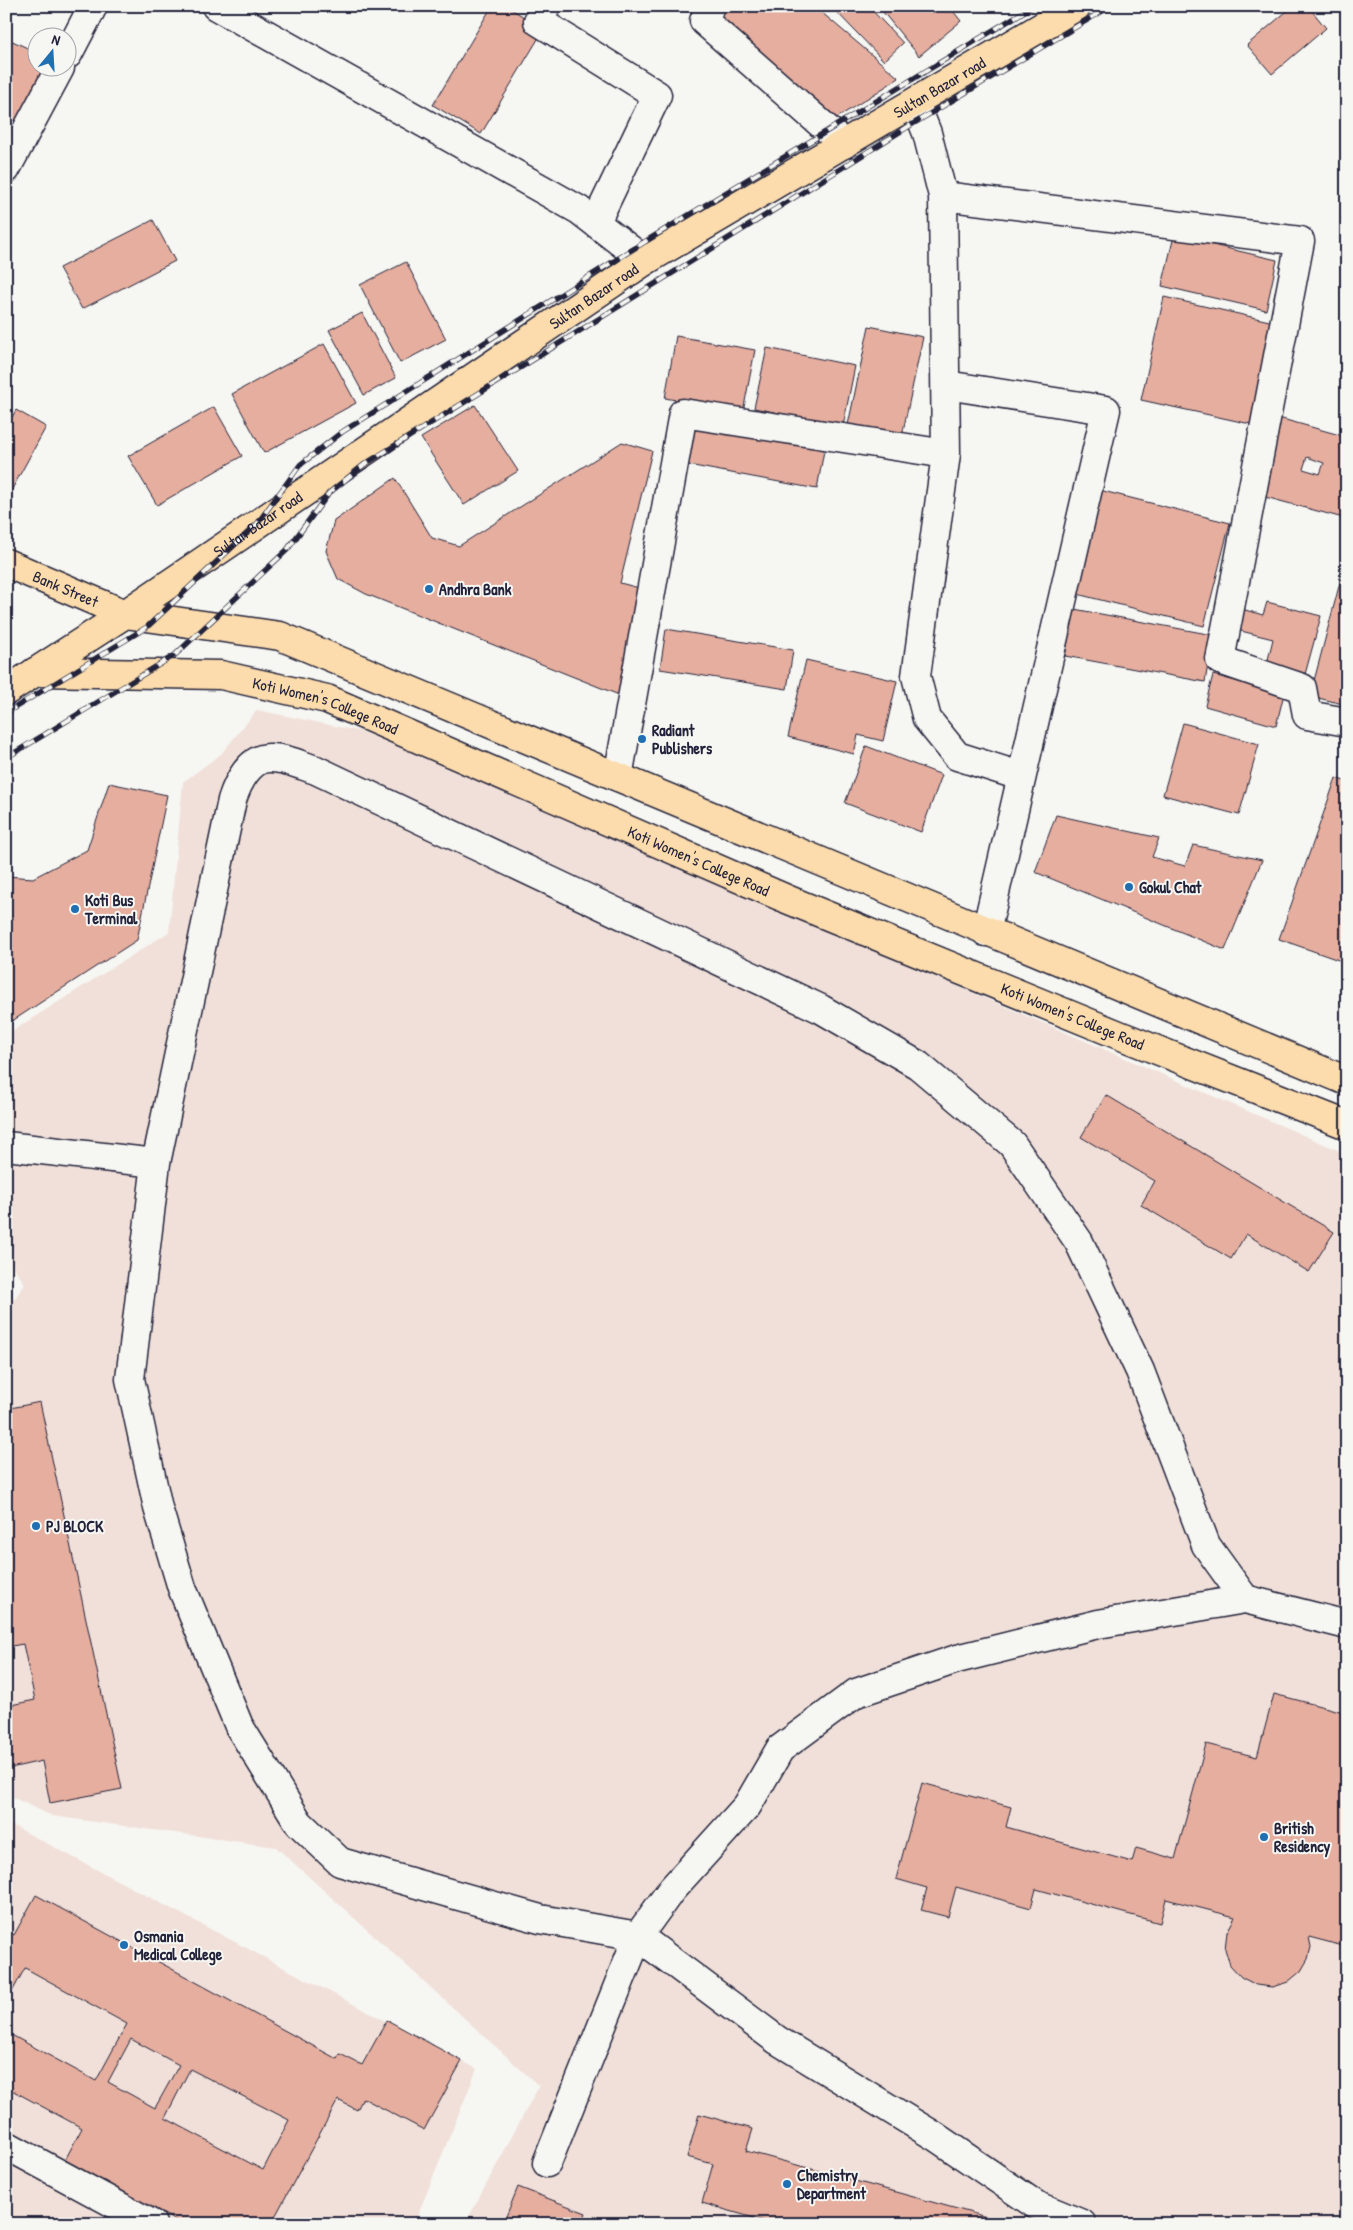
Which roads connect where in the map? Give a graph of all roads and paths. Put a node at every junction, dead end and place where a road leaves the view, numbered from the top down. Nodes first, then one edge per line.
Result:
1 (93, 6) edge
2 (546, 6) edge
3 (710, 6) edge
4 (1078, 6) edge
5 (218, 7) edge
6 (78, 35) edge
7 (55, 78) edge
8 (915, 103) junction
9 (844, 144) junction
10 (6, 169) edge
11 (944, 196) junction
12 (596, 222) junction
13 (645, 261) junction
14 (946, 385) junction
15 (946, 454) junction
16 (6, 563) edge
17 (125, 614) junction
18 (35, 672) junction
19 (6, 691) edge
20 (1347, 722) edge
21 (1020, 776) junction
22 (618, 777) junction
23 (986, 932) junction
24 (1347, 1081) edge
25 (1347, 1125) edge
26 (6, 1146) edge
27 (156, 1163) junction
28 (1245, 1598) junction
29 (1347, 1625) edge
30 (638, 1936) junction
31 (6, 2145) edge
32 (547, 2163) dead end
33 (152, 2224) edge
34 (1082, 2224) edge

1 - 6 street
2 - 12 street
3 - 9 street
4 - 8 main road, Sultan Bazar road
5 - 12 street
7 - 10 street
8 - 9 main road, Sultan Bazar road
8 - 11 street
9 - 13 main road, Sultan Bazar road
11 - 14 street
11 - 20 street
12 - 13 street
13 - 17 main road, Sultan Bazar road
14 - 15 street
14 - 21 street
15 - 21 street
15 - 22 street
16 - 17 main road, Bank Street
17 - 18 main road, Sultan Bazar road
17 - 22 main road
18 - 19 main road, Sultan Bazar road
18 - 25 main road, Koti Women's College Road
21 - 23 street
22 - 23 main road
23 - 24 main road
26 - 27 street
27 - 28 street
27 - 30 street
28 - 29 street
28 - 30 street
30 - 32 street
30 - 34 street
31 - 33 street

